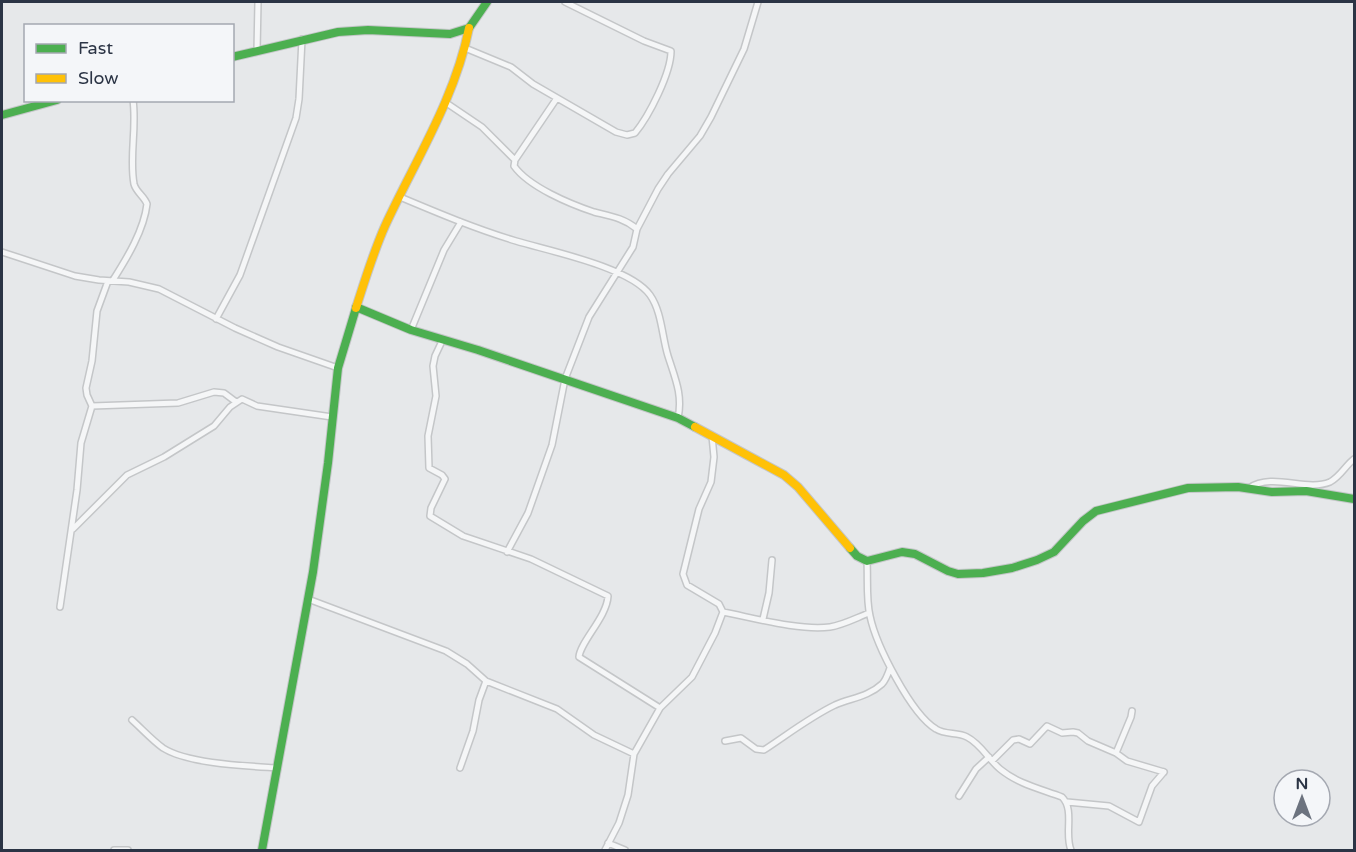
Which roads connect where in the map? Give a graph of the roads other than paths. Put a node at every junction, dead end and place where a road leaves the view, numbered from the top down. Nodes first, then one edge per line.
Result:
1 (258, 2) edge
2 (487, 2) edge
3 (565, 2) edge
4 (758, 2) edge
5 (469, 28) junction
6 (302, 39) junction
7 (465, 48) junction
8 (257, 51) junction
9 (234, 57) edge
10 (557, 98) junction
11 (50, 102) edge
12 (133, 102) edge
13 (445, 102) junction
14 (2, 115) edge
15 (515, 160) junction
16 (400, 197) junction
17 (461, 222) junction
18 (637, 229) junction
19 (2, 252) edge
20 (617, 272) junction
21 (111, 281) junction
22 (356, 307) junction
23 (216, 319) junction
24 (411, 330) junction
25 (443, 339) junction
26 (338, 368) junction
27 (565, 379) junction
28 (236, 402) junction
29 (92, 406) junction
30 (332, 417) junction
31 (678, 418) junction
32 (712, 436) junction
33 (1354, 459) edge
34 (1249, 488) junction
35 (1354, 499) edge
36 (72, 529) junction
37 (507, 552) junction
38 (772, 560) dead end
39 (867, 561) junction
40 (308, 599) junction
41 (60, 607) dead end
42 (723, 612) junction
43 (869, 613) junction
44 (763, 619) junction
45 (890, 668) junction
46 (486, 681) junction
47 (660, 708) junction
48 (1132, 711) dead end
49 (132, 720) dead end
50 (725, 741) dead end
51 (1116, 753) junction
52 (634, 754) junction
53 (991, 759) junction
54 (278, 768) junction
55 (460, 768) dead end
56 (959, 796) dead end
57 (1066, 802) junction
58 (608, 843) junction
59 (114, 850) edge
60 (128, 850) edge
61 (262, 850) edge
62 (605, 850) edge
63 (625, 850) edge
64 (1071, 850) edge

1 - 8 street
2 - 5 street
3 - 10 street
4 - 18 street
5 - 6 street
5 - 7 street
6 - 8 street
6 - 23 street
7 - 10 street
7 - 13 street
8 - 9 street
10 - 15 street
11 - 14 street
12 - 21 street
13 - 15 street
13 - 16 street
15 - 18 street
16 - 17 street
16 - 22 street
17 - 20 street
17 - 24 street
18 - 20 street
19 - 21 street
20 - 27 street
20 - 31 street
21 - 23 street
21 - 29 street
22 - 24 street
22 - 26 street
23 - 26 street
24 - 25 street
25 - 27 street
25 - 37 street
26 - 30 street
27 - 31 street
27 - 37 street
28 - 29 street
28 - 30 street
28 - 36 street
29 - 36 street
30 - 40 street
31 - 32 street
32 - 39 street
32 - 42 street
33 - 34 street
34 - 35 street
34 - 39 street
36 - 41 street
37 - 47 street
38 - 44 street
39 - 43 street
40 - 46 street
40 - 54 street
42 - 44 street
42 - 47 street
43 - 44 street
43 - 45 street
45 - 50 street
45 - 53 street
46 - 52 street
46 - 55 street
47 - 52 street
48 - 51 street
49 - 54 street
51 - 53 street
51 - 57 street
52 - 58 street
53 - 56 street
53 - 57 street
54 - 61 street
57 - 64 street
58 - 62 street
58 - 63 street
59 - 60 street

